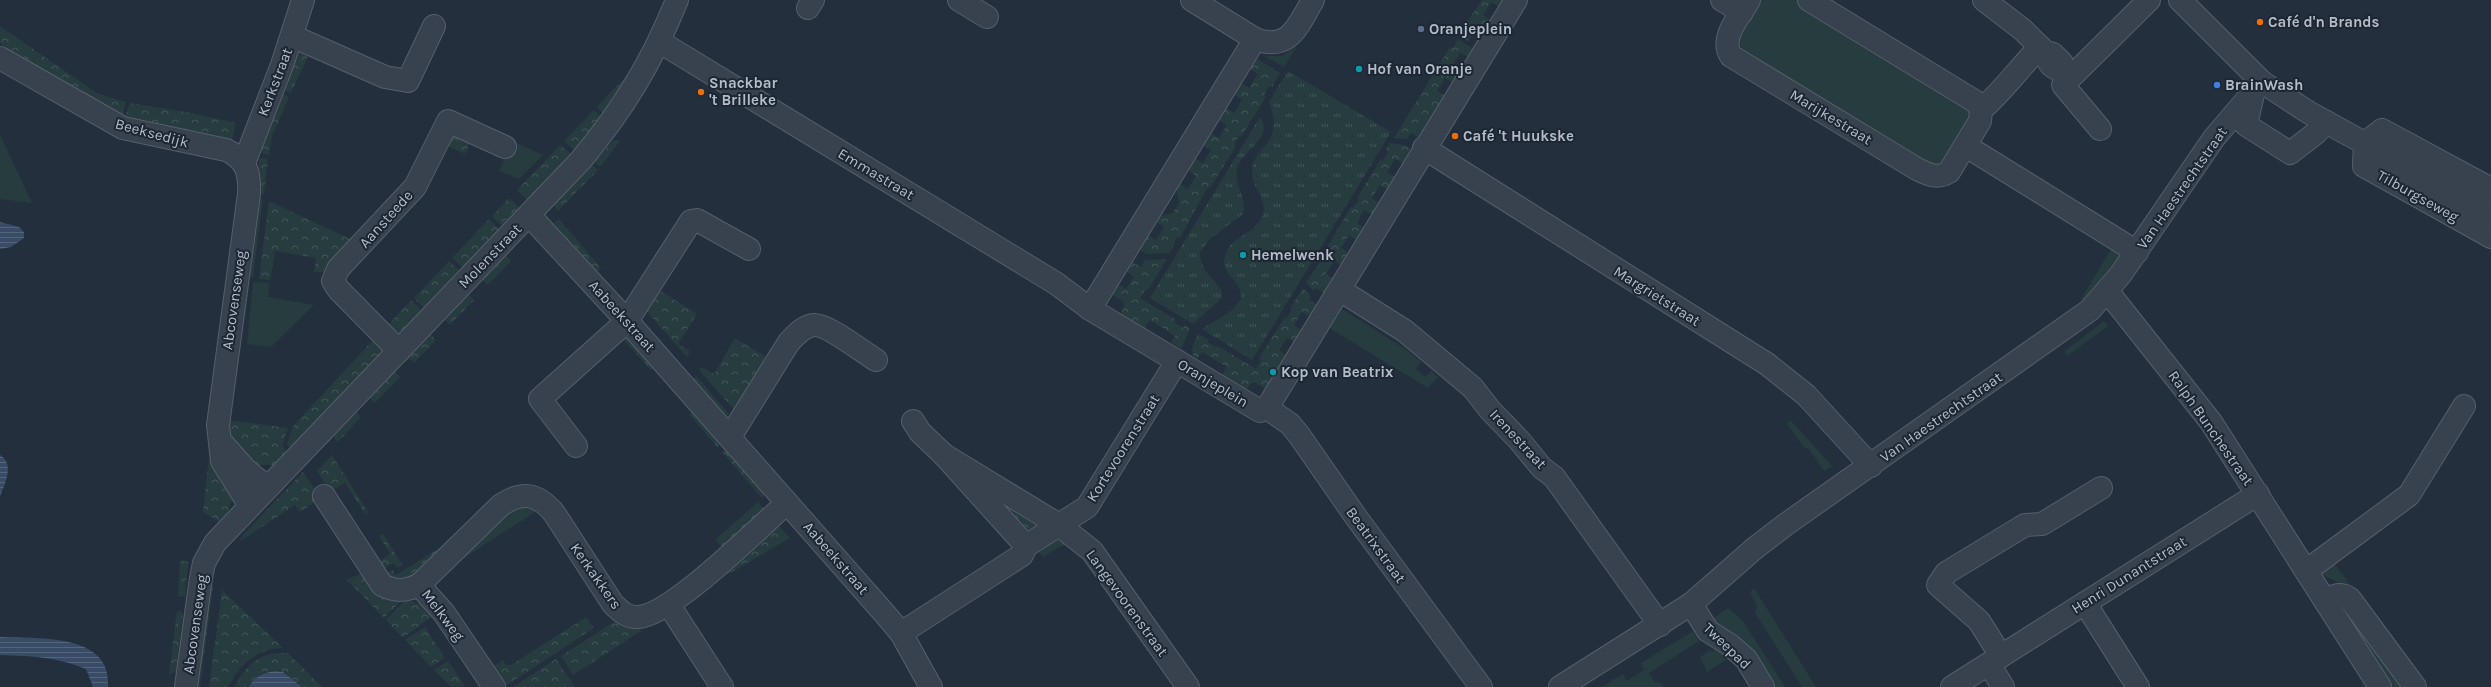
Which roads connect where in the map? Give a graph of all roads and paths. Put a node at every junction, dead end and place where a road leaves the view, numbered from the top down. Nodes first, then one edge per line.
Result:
1 (302, 0) edge
2 (677, 0) edge
3 (959, 0) edge
4 (1192, 0) edge
5 (1313, 0) edge
6 (1516, 0) edge
7 (1722, 0) edge
8 (1809, 0) edge
9 (1984, 0) edge
10 (2149, 0) edge
11 (2180, 0) edge
12 (1746, 6) edge
13 (986, 17) dead end
14 (434, 26) dead end
15 (292, 36) junction
16 (1255, 39) junction
17 (660, 42) junction
18 (2042, 49) junction
19 (0, 58) edge
20 (2066, 74) junction
21 (2257, 87) junction
22 (1981, 110) junction
23 (2326, 122) junction
24 (2100, 129) dead end
25 (2364, 143) junction
26 (1966, 146) junction
27 (505, 147) dead end
28 (1424, 148) junction
29 (244, 163) junction
30 (2491, 190) edge
31 (2491, 213) edge
32 (529, 215) junction
33 (2491, 237) edge
34 (749, 249) dead end
35 (2137, 252) junction
36 (1340, 290) junction
37 (2108, 292) junction
38 (1090, 308) junction
39 (627, 321) junction
40 (399, 351) junction
41 (876, 360) dead end
42 (1177, 362) junction
43 (2464, 406) dead end
44 (1267, 408) junction
45 (913, 421) dead end
46 (730, 437) junction
47 (219, 439) junction
48 (576, 446) dead end
49 (944, 455) junction
50 (1871, 466) junction
51 (267, 487) junction
52 (2101, 488) dead end
53 (2258, 494) junction
54 (324, 496) dead end
55 (787, 503) junction
56 (250, 506) junction
57 (1059, 525) junction
58 (1026, 546) junction
59 (2306, 571) junction
60 (420, 585) junction
61 (2325, 601) junction
62 (2085, 603) junction
63 (1691, 604) junction
64 (669, 605) junction
65 (1660, 625) junction
66 (901, 633) junction
67 (1995, 660) junction
68 (186, 687) edge
69 (494, 687) edge
70 (722, 687) edge
71 (931, 687) edge
72 (1188, 687) edge
73 (1481, 687) edge
74 (1560, 687) edge
75 (1763, 687) edge
76 (1952, 687) edge
77 (2003, 687) edge
78 (2138, 687) edge
79 (2380, 687) edge
80 (2415, 687) edge

1 - 15 street, Kerkstraat
2 - 17 street, Molenstraat
3 - 13 street
4 - 16 street
5 - 16 street
6 - 28 street, Oranjeplein
7 - 12 street, Marijkestraat
8 - 22 street
9 - 18 street
10 - 20 street
11 - 21 street, Tilburgseweg
12 - 26 street, Marijkestraat
14 - 15 street
15 - 29 street, Kerkstraat
16 - 38 street
17 - 32 street, Molenstraat
17 - 38 street, Emmastraat
18 - 20 street
18 - 22 street
19 - 29 street, Beeksedijk
20 - 24 street
21 - 23 street, Tilburgseweg
21 - 23 street
21 - 35 street, Van Haestrechtstraat
22 - 26 street, Marijkestraat
23 - 25 street, Tilburgseweg
25 - 30 street
25 - 31 street, Tilburgseweg
25 - 33 street, Tilburgseweg
26 - 35 street
27 - 40 street, Aansteede
28 - 36 street, Oranjeplein
28 - 50 street, Margrietstraat
29 - 47 street, Abcovenseweg
32 - 39 street, Aabeekstraat
32 - 40 street, Molenstraat
34 - 39 street
35 - 37 street, Van Haestrechtstraat
36 - 44 street, Oranjeplein
36 - 65 street, Irenestraat
37 - 50 street, Van Haestrechtstraat
37 - 53 street, Ralph Bunchestraat
38 - 42 street, Oranjeplein
39 - 46 street, Aabeekstraat
39 - 48 street
40 - 51 street, Molenstraat
41 - 46 street
42 - 44 street, Oranjeplein
42 - 57 street, Kortevoorenstraat
43 - 59 street
44 - 73 street, Beatrixstraat
45 - 49 street
46 - 55 street, Aabeekstraat
47 - 51 street
47 - 56 street, Abcovenseweg
49 - 57 street
49 - 58 street
50 - 63 street, Van Haestrechtstraat
51 - 56 street, Abcovenseweg
52 - 67 street
53 - 59 street, Ralph Bunchestraat
53 - 62 street, Henri Dunantstraat
54 - 60 street, Melkweg
55 - 64 street, Kerkakkers
55 - 66 street, Aabeekstraat
56 - 68 street, Abcovenseweg
57 - 58 street, Kortevoorenstraat
57 - 72 street, Langevoorenstraat
58 - 66 street, Kortevoorenstraat
59 - 61 street, Ralph Bunchestraat
60 - 64 street, Kerkakkers
60 - 69 street, Melkweg
61 - 79 street, Ralph Bunchestraat
61 - 80 street
62 - 67 street, Henri Dunantstraat
62 - 78 street
63 - 65 street, Van Haestrechtstraat
63 - 75 street, Tweepad
64 - 70 street
65 - 74 street, Van Haestrechtstraat
66 - 71 street, Aabeekstraat
67 - 76 street, Henri Dunantstraat
67 - 77 street

